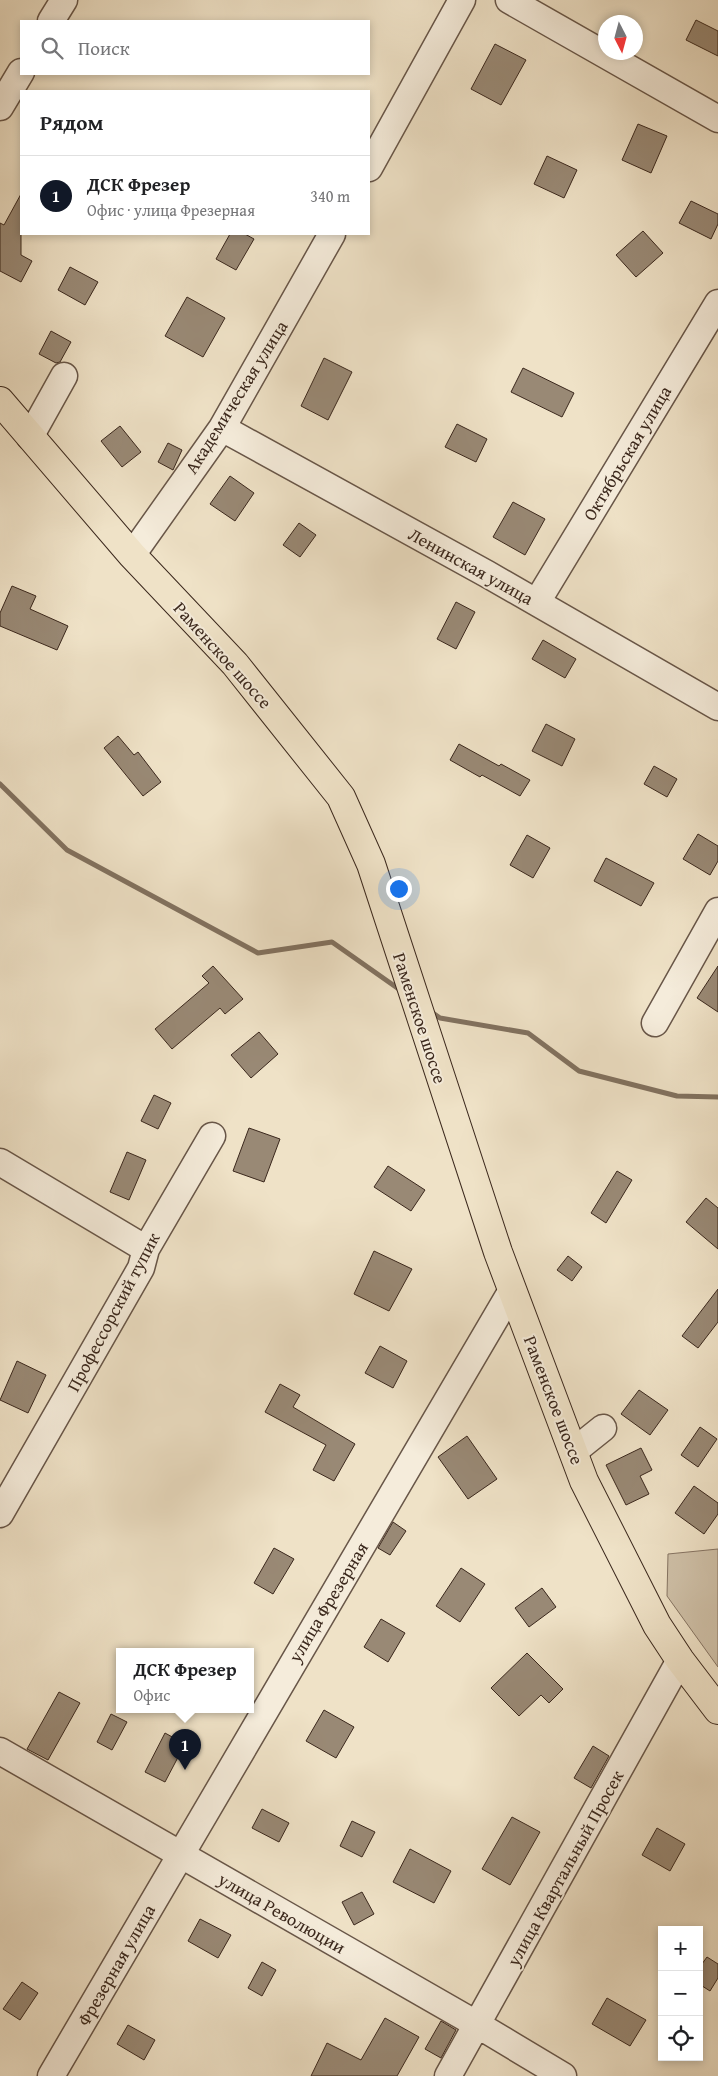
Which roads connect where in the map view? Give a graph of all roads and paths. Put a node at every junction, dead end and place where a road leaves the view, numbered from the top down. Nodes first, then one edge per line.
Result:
1 (64, 0) edge
2 (462, 0) edge
3 (509, 0) edge
4 (52, 20) edge
5 (20, 74) edge
6 (0, 107) edge
7 (718, 119) edge
8 (370, 166) edge
9 (331, 235) edge
10 (718, 304) edge
11 (64, 376) dead end
12 (0, 401) edge
13 (222, 428) junction
14 (30, 437) junction
15 (132, 556) junction
16 (537, 602) junction
17 (718, 708) edge
18 (718, 911) edge
19 (656, 1023) dead end
20 (212, 1136) dead end
21 (0, 1162) edge
22 (146, 1249) junction
23 (512, 1290) junction
24 (603, 1428) dead end
25 (573, 1452) junction
26 (0, 1514) edge
27 (680, 1660) junction
28 (718, 1710) edge
29 (0, 1751) edge
30 (180, 1854) junction
31 (478, 2025) junction
32 (52, 2076) edge
33 (448, 2076) edge
34 (563, 2076) edge

1 - 4 street
2 - 8 street
3 - 7 street
5 - 6 street
9 - 13 street, Академическая улица
10 - 16 street, Октябрьская улица
11 - 14 street
12 - 14 main road, Раменское шоссе
13 - 15 street, Академическая улица
13 - 16 street, Ленинская улица
14 - 15 main road, Раменское шоссе
15 - 23 main road, Раменское шоссе
16 - 17 street, Ленинская улица
18 - 19 street
20 - 22 street, Профессорский тупик
21 - 22 street
22 - 26 street, Профессорский тупик
23 - 25 main road, Раменское шоссе
23 - 30 street, улица Фрезерная
24 - 25 street
25 - 27 main road, Раменское шоссе
27 - 28 main road, Раменское шоссе
27 - 31 street, улица Квартальный Просек
29 - 30 street, улица Революции
30 - 31 street, улица Революции
30 - 32 street, Фрезерная улица
31 - 33 street, улица Квартальный Просек
31 - 34 street, улица Революции

